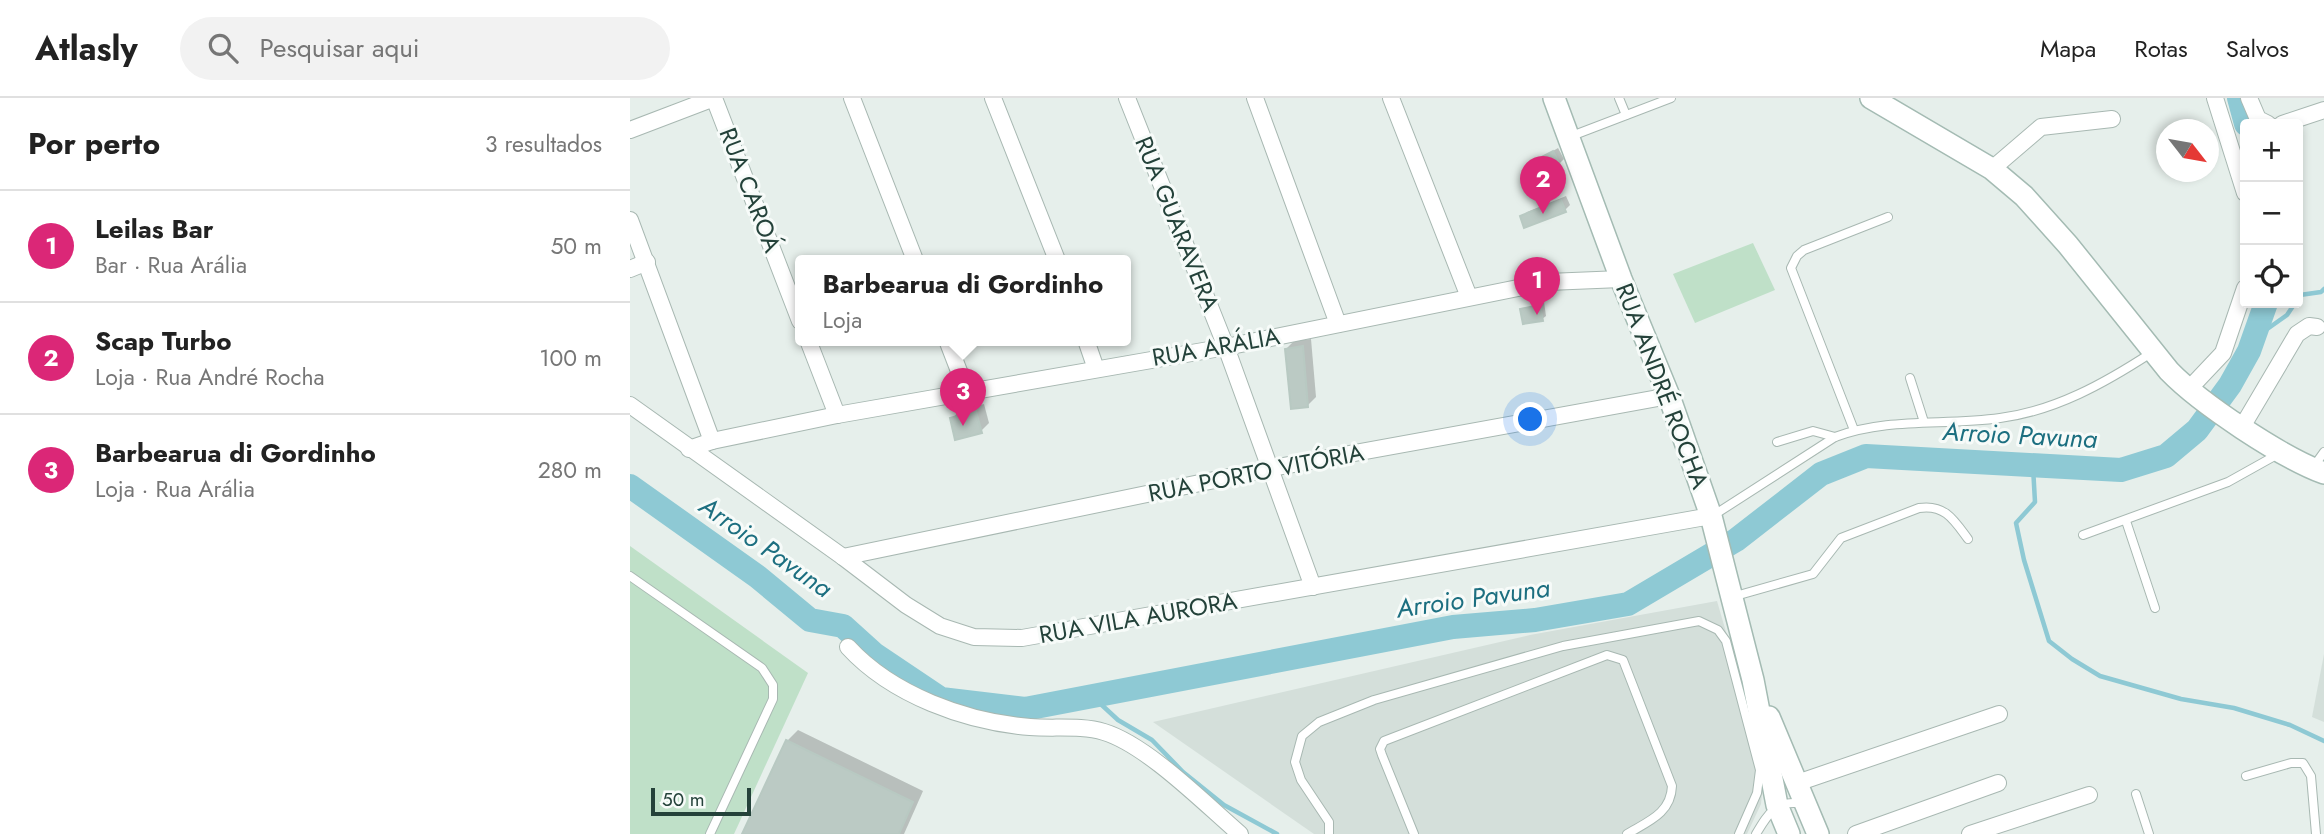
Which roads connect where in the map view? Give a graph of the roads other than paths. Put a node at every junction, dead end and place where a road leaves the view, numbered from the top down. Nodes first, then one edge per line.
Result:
1 (714, 98) edge
2 (852, 98) edge
3 (993, 98) edge
4 (1127, 98) edge
5 (1255, 98) edge
6 (1391, 98) edge
7 (1554, 98) edge
8 (1619, 98) edge
9 (1671, 98) edge
10 (1871, 98) edge
11 (2215, 98) edge
12 (2249, 98) edge
13 (2324, 110) edge
14 (1626, 115) junction
15 (2112, 119) dead end
16 (2261, 119) edge
17 (2297, 119) edge
18 (630, 131) edge
19 (1568, 137) junction
20 (1992, 169) junction
21 (2242, 182) edge
22 (1888, 217) dead end
23 (630, 220) edge
24 (913, 255) edge
25 (1055, 255) edge
26 (647, 262) junction
27 (630, 269) edge
28 (1621, 279) junction
29 (1469, 297) junction
30 (2240, 303) edge
31 (795, 308) edge
32 (1338, 324) junction
33 (2317, 327) dead end
34 (810, 346) edge
35 (949, 346) edge
36 (1088, 346) edge
37 (1226, 346) junction
38 (2154, 352) junction
39 (1096, 369) junction
40 (1910, 378) dead end
41 (967, 392) junction
42 (2190, 392) junction
43 (1669, 396) junction
44 (630, 405) edge
45 (836, 415) junction
46 (1924, 422) junction
47 (2239, 425) junction
48 (1854, 430) junction
49 (1835, 437) junction
50 (712, 441) junction
51 (1777, 442) dead end
52 (689, 449) junction
53 (2283, 451) junction
54 (2320, 465) edge
55 (1272, 468) junction
56 (1712, 519) junction
57 (2126, 521) junction
58 (2083, 535) dead end
59 (1968, 539) dead end
60 (844, 557) junction
61 (630, 576) edge
62 (1314, 587) junction
63 (1731, 597) junction
64 (2155, 608) dead end
65 (848, 647) dead end
66 (1753, 680) junction
67 (1999, 713) dead end
68 (2246, 776) dead end
69 (1797, 783) junction
70 (1998, 783) dead end
71 (2137, 794) dead end
72 (2089, 795) dead end
73 (1806, 805) junction
74 (1752, 806) junction
75 (1771, 813) junction
76 (1746, 817) junction
77 (1758, 833) edge
78 (710, 834) edge
79 (1240, 834) edge
80 (1329, 834) edge
81 (1414, 834) edge
82 (1627, 834) edge
83 (1739, 834) edge
84 (1789, 834) edge
85 (1818, 834) edge
86 (1856, 834) edge
87 (1970, 834) edge
88 (2148, 834) edge
89 (2316, 834) edge

1 - 18 street
1 - 31 street, RUA CAROÁ
2 - 24 street
3 - 25 street
4 - 37 street, RUA GUARAVERA
5 - 32 street
6 - 29 street
7 - 19 main road, RUA ANDRÉ ROCHA
8 - 14 lane
9 - 14 lane
10 - 20 main road
11 - 21 street
12 - 16 street
13 - 17 street
14 - 19 lane
15 - 20 street
19 - 28 main road, RUA ANDRÉ ROCHA
20 - 38 main road
22 - 48 lane
23 - 26 street
26 - 27 street
26 - 50 street
28 - 29 street, RUA ARÁLIA
28 - 43 main road, RUA ANDRÉ ROCHA
29 - 32 street, RUA ARÁLIA
30 - 42 street
32 - 37 street, RUA ARÁLIA
33 - 47 street
34 - 45 street
35 - 41 street
36 - 39 street
37 - 39 street, RUA ARÁLIA
37 - 55 street, RUA GUARAVERA
38 - 42 main road
38 - 46 lane
39 - 41 street, RUA ARÁLIA
40 - 46 lane
41 - 45 street, RUA ARÁLIA
42 - 47 main road
43 - 55 street, RUA PORTO VITÓRIA
43 - 56 main road, RUA ANDRÉ ROCHA
44 - 52 street, RUA VILA AURORA
45 - 50 street, RUA ARÁLIA
46 - 48 lane
47 - 53 main road
48 - 49 lane
49 - 51 lane
49 - 56 lane
50 - 52 street, RUA ARÁLIA
52 - 60 street, RUA VILA AURORA
53 - 54 main road
53 - 57 lane
55 - 60 street, RUA PORTO VITÓRIA
55 - 62 street, RUA GUARAVERA
56 - 62 street, RUA VILA AURORA
56 - 63 main road, RUA ANDRÉ ROCHA
57 - 58 lane
57 - 64 lane
59 - 63 lane
60 - 62 street, RUA VILA AURORA
61 - 78 lane
63 - 66 main road, RUA ANDRÉ ROCHA
65 - 79 street
66 - 69 main road, RUA ANDRÉ ROCHA
66 - 75 main road, RUA ANDRÉ ROCHA
67 - 69 street
68 - 89 lane
69 - 73 main road, RUA ANDRÉ ROCHA
70 - 86 street
71 - 88 lane
72 - 87 street
73 - 75 lane
73 - 85 main road, RUA ANDRÉ ROCHA
74 - 75 lane
74 - 76 lane
74 - 80 lane
75 - 77 lane
75 - 84 main road, RUA ANDRÉ ROCHA
76 - 77 lane
76 - 83 lane
81 - 82 lane

